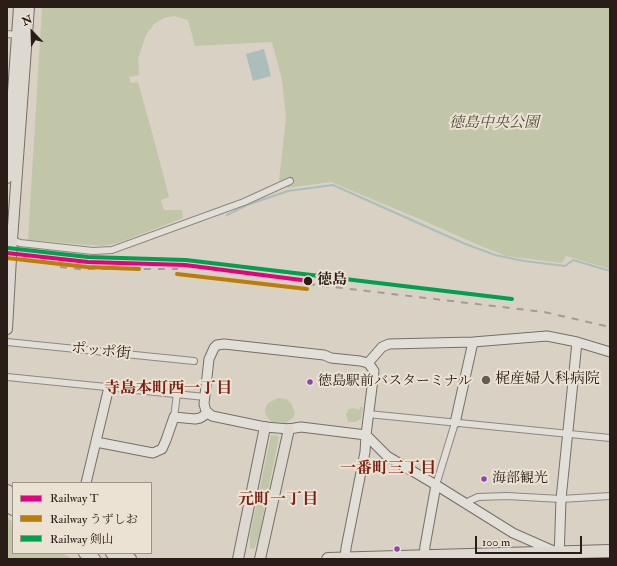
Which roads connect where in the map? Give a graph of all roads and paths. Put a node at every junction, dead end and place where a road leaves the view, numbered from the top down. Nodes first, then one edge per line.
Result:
1 (19, 7) edge
2 (29, 7) edge
3 (12, 35) edge
4 (15, 76) edge
5 (9, 125) edge
6 (7, 178) edge
7 (290, 181) dead end
8 (10, 239) edge
9 (7, 329) edge
10 (7, 342) edge
11 (473, 342) junction
12 (577, 342) junction
13 (610, 352) edge
14 (194, 361) dead end
15 (368, 363) junction
16 (7, 377) edge
17 (109, 387) junction
18 (177, 394) junction
19 (205, 397) junction
20 (208, 413) junction
21 (368, 414) junction
22 (174, 417) junction
23 (455, 423) junction
24 (265, 427) junction
25 (289, 429) junction
26 (568, 433) junction
27 (366, 435) junction
28 (610, 438) edge
29 (96, 442) junction
30 (86, 482) edge
31 (436, 485) junction
32 (610, 496) edge
33 (561, 499) junction
34 (465, 503) junction
35 (610, 551) edge
36 (115, 554) edge
37 (559, 556) edge
38 (424, 557) junction
39 (346, 558) edge
40 (130, 559) edge
41 (238, 559) edge
42 (260, 559) edge
43 (328, 559) edge

1 - 3 main road
2 - 4 main road
3 - 4 main road
4 - 5 main road
4 - 8 main road
5 - 6 main road
7 - 8 street
8 - 9 main road
10 - 14 street, ポッポ街
11 - 12 street
11 - 15 street
11 - 23 street
12 - 13 street
12 - 26 street
15 - 19 street
15 - 21 street
16 - 17 street
17 - 18 street
17 - 29 street
18 - 19 street
18 - 22 street
19 - 20 street
20 - 22 street
20 - 24 street
21 - 23 street
21 - 27 street
22 - 29 street
23 - 26 street
23 - 31 street
24 - 25 street
24 - 41 main road
25 - 27 street
25 - 42 main road
26 - 28 street
26 - 33 street
27 - 31 street
27 - 39 street
29 - 30 street
31 - 34 street
31 - 38 street
32 - 33 street
33 - 34 street
33 - 37 street
34 - 37 street
35 - 37 highway
36 - 40 highway
37 - 38 highway
38 - 39 highway
39 - 43 highway

